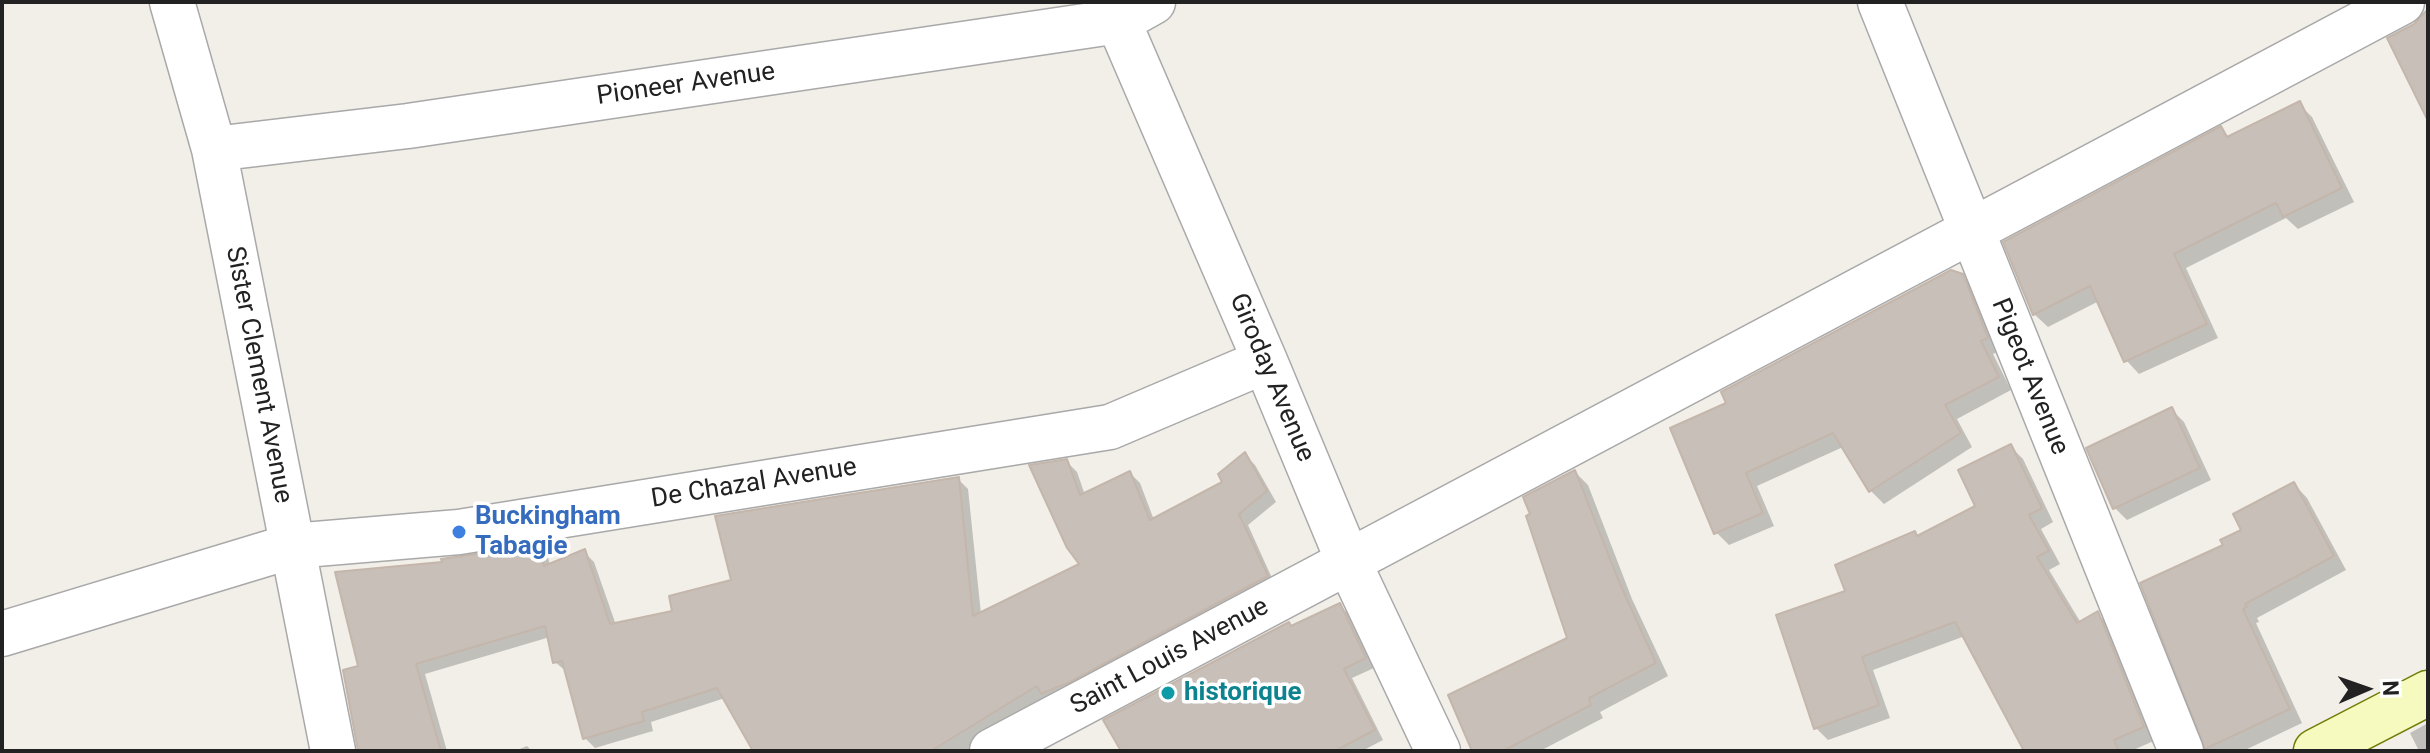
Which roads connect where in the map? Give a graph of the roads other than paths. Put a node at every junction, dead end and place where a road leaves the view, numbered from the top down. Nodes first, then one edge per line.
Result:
1 (172, 2) edge
2 (1880, 2) edge
3 (2402, 2) edge
4 (1128, 8) edge
5 (214, 149) junction
6 (1971, 233) junction
7 (1265, 361) junction
8 (292, 546) junction
9 (1349, 563) junction
10 (2, 634) edge
11 (2428, 693) edge
12 (333, 751) edge
13 (992, 751) edge
14 (1438, 751) edge
15 (2181, 751) edge
16 (2316, 751) edge

1 - 5 street, Sister Clement Avenue
2 - 6 street, Pigeot Avenue
3 - 6 street, Saint Louis Avenue
4 - 5 street, Pioneer Avenue
4 - 7 street, Giroday Avenue
5 - 8 street, Sister Clement Avenue
6 - 9 street, Saint Louis Avenue
6 - 15 street, Pigeot Avenue
7 - 8 street, De Chazal Avenue
7 - 9 street, Giroday Avenue
8 - 10 street, De Chazal Avenue
8 - 12 street, Sister Clement Avenue
9 - 13 street, Saint Louis Avenue
9 - 14 street, Giroday Avenue
11 - 16 main road

